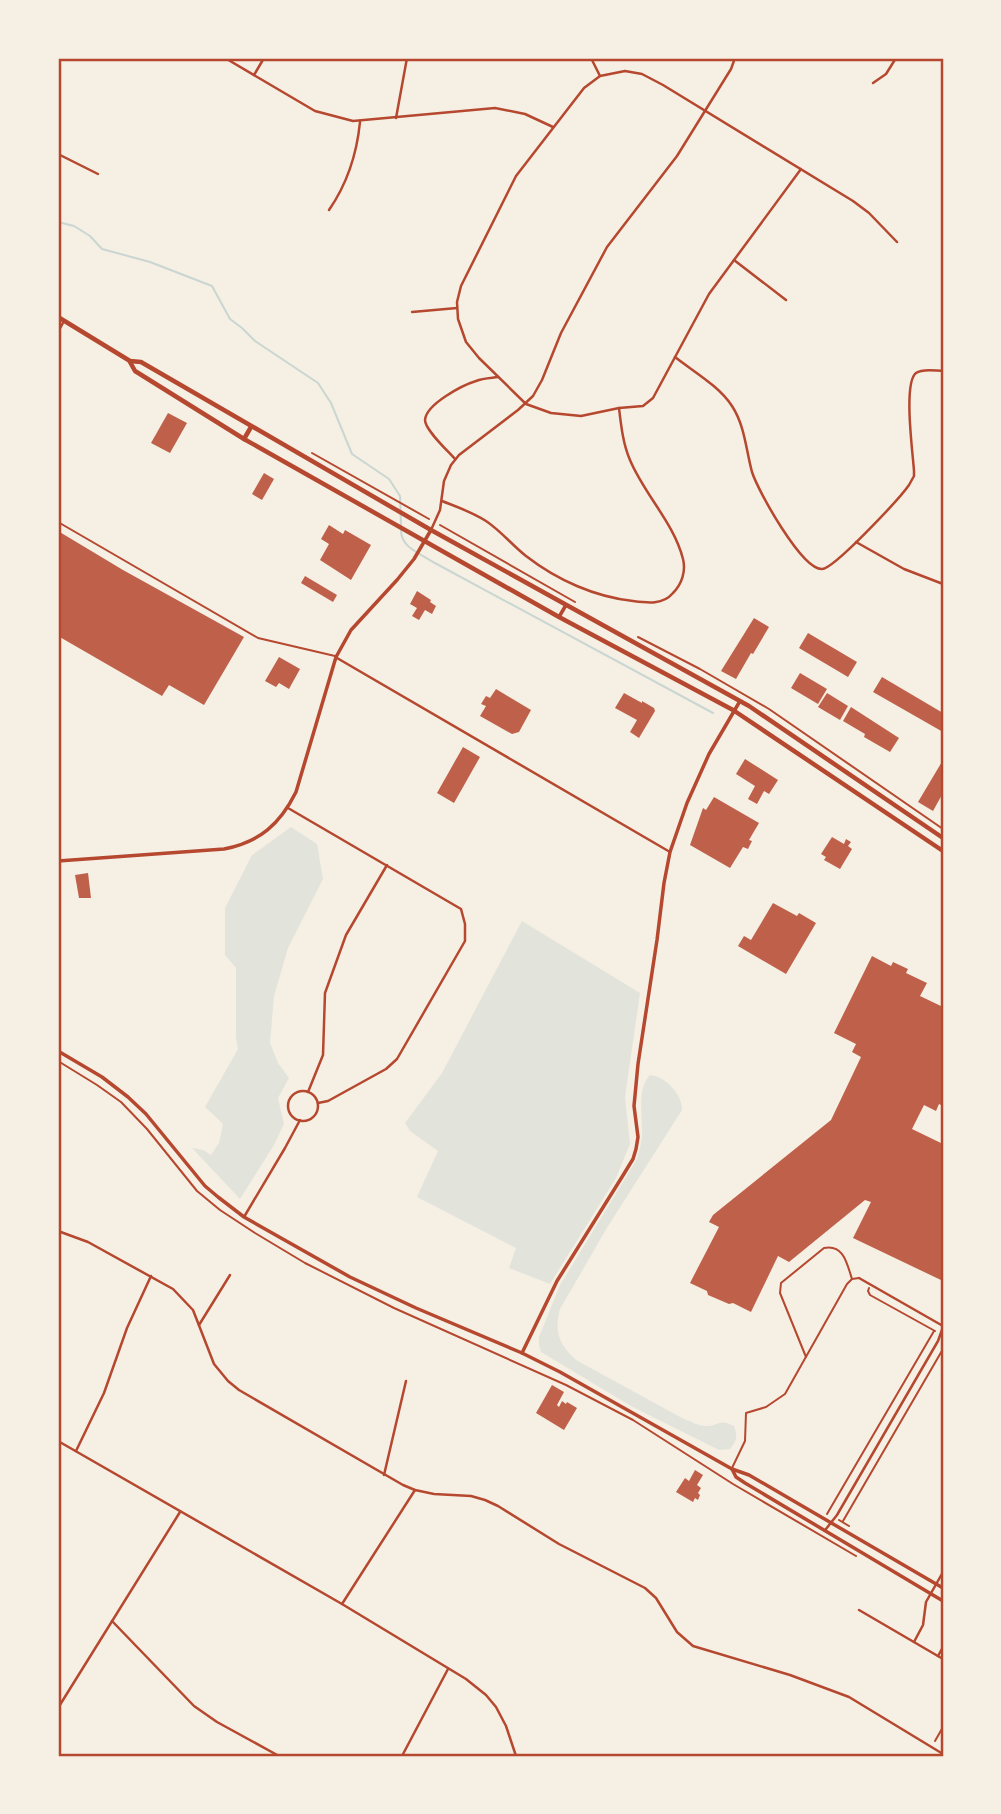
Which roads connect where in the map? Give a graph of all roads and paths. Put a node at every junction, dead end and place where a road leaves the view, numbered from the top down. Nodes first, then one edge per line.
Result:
1 (225, 58) edge
2 (264, 58) edge
3 (407, 58) edge
4 (591, 58) edge
5 (735, 58) edge
6 (896, 58) edge
7 (254, 75) junction
8 (600, 76) junction
9 (873, 83) dead end
10 (705, 111) junction
11 (396, 118) junction
12 (360, 122) junction
13 (552, 127) junction
14 (58, 153) edge
15 (801, 169) junction
16 (98, 174) dead end
17 (329, 210) dead end
18 (897, 242) dead end
19 (734, 260) junction
20 (786, 300) dead end
21 (457, 309) junction
22 (412, 312) dead end
23 (58, 317) edge
24 (64, 321) junction
25 (58, 332) edge
26 (675, 357) junction
27 (130, 361) junction
28 (943, 371) edge
29 (498, 377) junction
30 (526, 404) junction
31 (619, 408) junction
32 (251, 427) junction
33 (244, 439) junction
34 (312, 454) dead end
35 (455, 459) junction
36 (442, 501) junction
37 (427, 518) dead end
38 (58, 522) edge
39 (443, 527) dead end
40 (431, 530) junction
41 (426, 541) junction
42 (856, 542) junction
43 (943, 584) edge
44 (578, 604) dead end
45 (566, 605) junction
46 (559, 617) junction
47 (636, 636) dead end
48 (336, 657) junction
49 (740, 701) junction
50 (733, 710) junction
51 (288, 808) junction
52 (943, 829) edge
53 (937, 834) junction
54 (943, 838) edge
55 (928, 841) junction
56 (943, 851) edge
57 (670, 852) junction
58 (58, 862) edge
59 (387, 865) junction
60 (58, 1051) edge
61 (58, 1061) edge
62 (307, 1092) junction
63 (318, 1103) junction
64 (300, 1120) junction
65 (244, 1217) junction
66 (58, 1231) edge
67 (230, 1275) dead end
68 (151, 1276) junction
69 (859, 1278) joint
70 (852, 1279) junction
71 (871, 1284) junction
72 (199, 1325) junction
73 (943, 1326) edge
74 (934, 1331) junction
75 (941, 1335) junction
76 (943, 1349) edge
77 (522, 1353) junction
78 (806, 1358) junction
79 (406, 1381) dead end
80 (58, 1441) edge
81 (76, 1451) junction
82 (732, 1469) junction
83 (384, 1475) junction
84 (415, 1490) junction
85 (180, 1512) junction
86 (827, 1514) dead end
87 (832, 1522) junction
88 (842, 1522) dead end
89 (824, 1531) junction
90 (864, 1559) dead end
91 (943, 1572) edge
92 (937, 1584) junction
93 (943, 1588) edge
94 (930, 1594) junction
95 (943, 1601) edge
96 (342, 1604) junction
97 (859, 1610) dead end
98 (112, 1620) junction
99 (914, 1642) junction
100 (943, 1647) edge
101 (938, 1656) junction
102 (943, 1660) edge
103 (448, 1669) junction
104 (58, 1708) edge
105 (943, 1727) edge
106 (931, 1747) junction
107 (943, 1754) edge
108 (279, 1756) edge
109 (402, 1756) edge
110 (516, 1756) edge

1 - 7 street
2 - 7 street
3 - 11 street
4 - 8 street
5 - 10 street
6 - 9 street
7 - 12 street
8 - 10 street
8 - 13 street
10 - 15 street
10 - 30 street
11 - 12 street
11 - 13 street
12 - 17 street
13 - 21 street
14 - 16 street
15 - 18 street
15 - 19 street
19 - 20 street
19 - 26 street
21 - 22 street
21 - 29 street
23 - 24 main road
24 - 25 street
24 - 27 main road
26 - 31 street
26 - 42 street
27 - 32 main road
27 - 33 main road
28 - 42 street
29 - 30 street
29 - 35 street
30 - 31 street
30 - 35 street
31 - 36 street
32 - 33 main road
32 - 40 main road
33 - 41 main road
34 - 37 path
35 - 36 street
36 - 40 street
38 - 48 lane
39 - 44 path
40 - 41 street
40 - 45 main road
41 - 46 main road
41 - 48 street
42 - 43 street
45 - 46 street
45 - 49 main road
46 - 50 main road
47 - 52 path
48 - 51 street
48 - 57 street
49 - 50 street
49 - 53 main road
50 - 55 main road
50 - 57 street
51 - 58 street
51 - 59 street
53 - 54 main road
53 - 55 main road
55 - 56 main road
57 - 77 street
59 - 62 street
59 - 63 street
60 - 65 street
61 - 90 path
62 - 63 street
62 - 64 street
63 - 64 street
64 - 65 street
65 - 77 street
66 - 68 street
67 - 72 street
68 - 72 street
68 - 81 street
69 - 70 lane
69 - 71 street
70 - 78 lane
70 - 78 lane
71 - 73 street
71 - 74 path
72 - 83 street
73 - 75 street
74 - 75 path
74 - 86 path
75 - 87 street
76 - 88 path
77 - 82 street
78 - 82 lane
79 - 83 street
80 - 81 street
81 - 85 street
82 - 87 street
82 - 89 street
83 - 84 street
84 - 96 street
84 - 106 street
85 - 96 street
85 - 98 street
87 - 89 street
87 - 92 street
89 - 94 street
91 - 92 street
92 - 93 street
92 - 94 street
94 - 95 street
94 - 99 street
96 - 103 street
97 - 99 street
98 - 104 street
98 - 108 street
99 - 101 street
100 - 101 street
101 - 102 street
103 - 109 street
103 - 110 street
105 - 106 path
106 - 107 street

